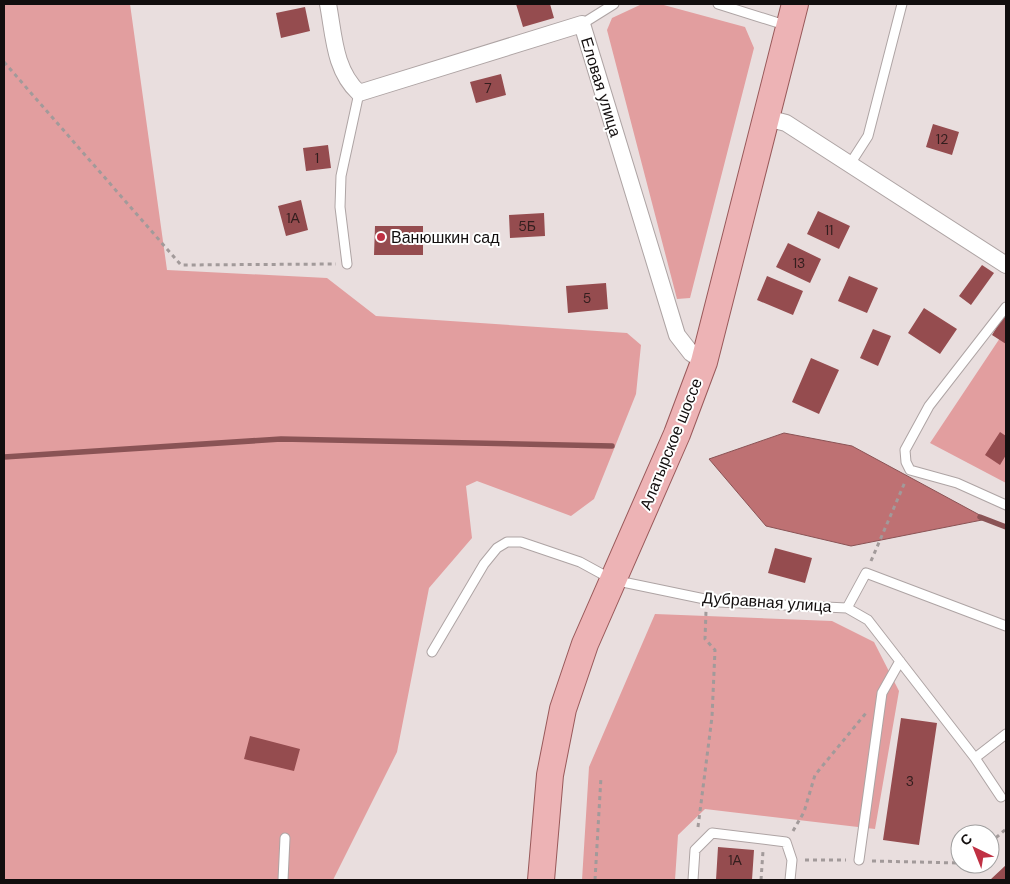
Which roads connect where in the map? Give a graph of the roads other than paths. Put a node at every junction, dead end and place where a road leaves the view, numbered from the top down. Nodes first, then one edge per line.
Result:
1 (328, 4) edge
2 (614, 4) edge
3 (718, 4) edge
4 (902, 4) edge
5 (793, 15) edge
6 (582, 24) junction
7 (359, 93) junction
8 (767, 118) junction
9 (850, 164) junction
10 (347, 264) road end
11 (1006, 265) edge
12 (1006, 307) edge
13 (704, 362) junction
14 (1006, 505) edge
15 (613, 580) junction
16 (848, 608) junction
17 (1006, 626) edge
18 (432, 652) dead end
19 (900, 661) junction
20 (1006, 734) edge
21 (975, 758) junction
22 (1001, 797) dead end
23 (285, 838) dead end
24 (859, 860) road end
25 (283, 880) edge
26 (540, 880) edge
27 (693, 880) edge
28 (790, 880) edge

1 - 7 street
2 - 6 lane
3 - 5 lane
4 - 9 lane
5 - 8 main road, Алатырское шоссе
6 - 7 street, Еловая улица
6 - 13 street, Еловая улица
7 - 10 lane
8 - 9 street
8 - 13 main road, Алатырское шоссе
9 - 11 street
12 - 14 lane
13 - 15 main road, Алатырское шоссе
15 - 16 lane, Дубравная улица
15 - 18 lane, Дубравная улица
15 - 26 main road, Алатырское шоссе
16 - 17 lane
16 - 19 lane, Дубравная улица
19 - 21 lane, Дубравная улица
19 - 24 lane
20 - 21 lane
21 - 22 lane, Дубравная улица
23 - 25 lane
27 - 28 lane

